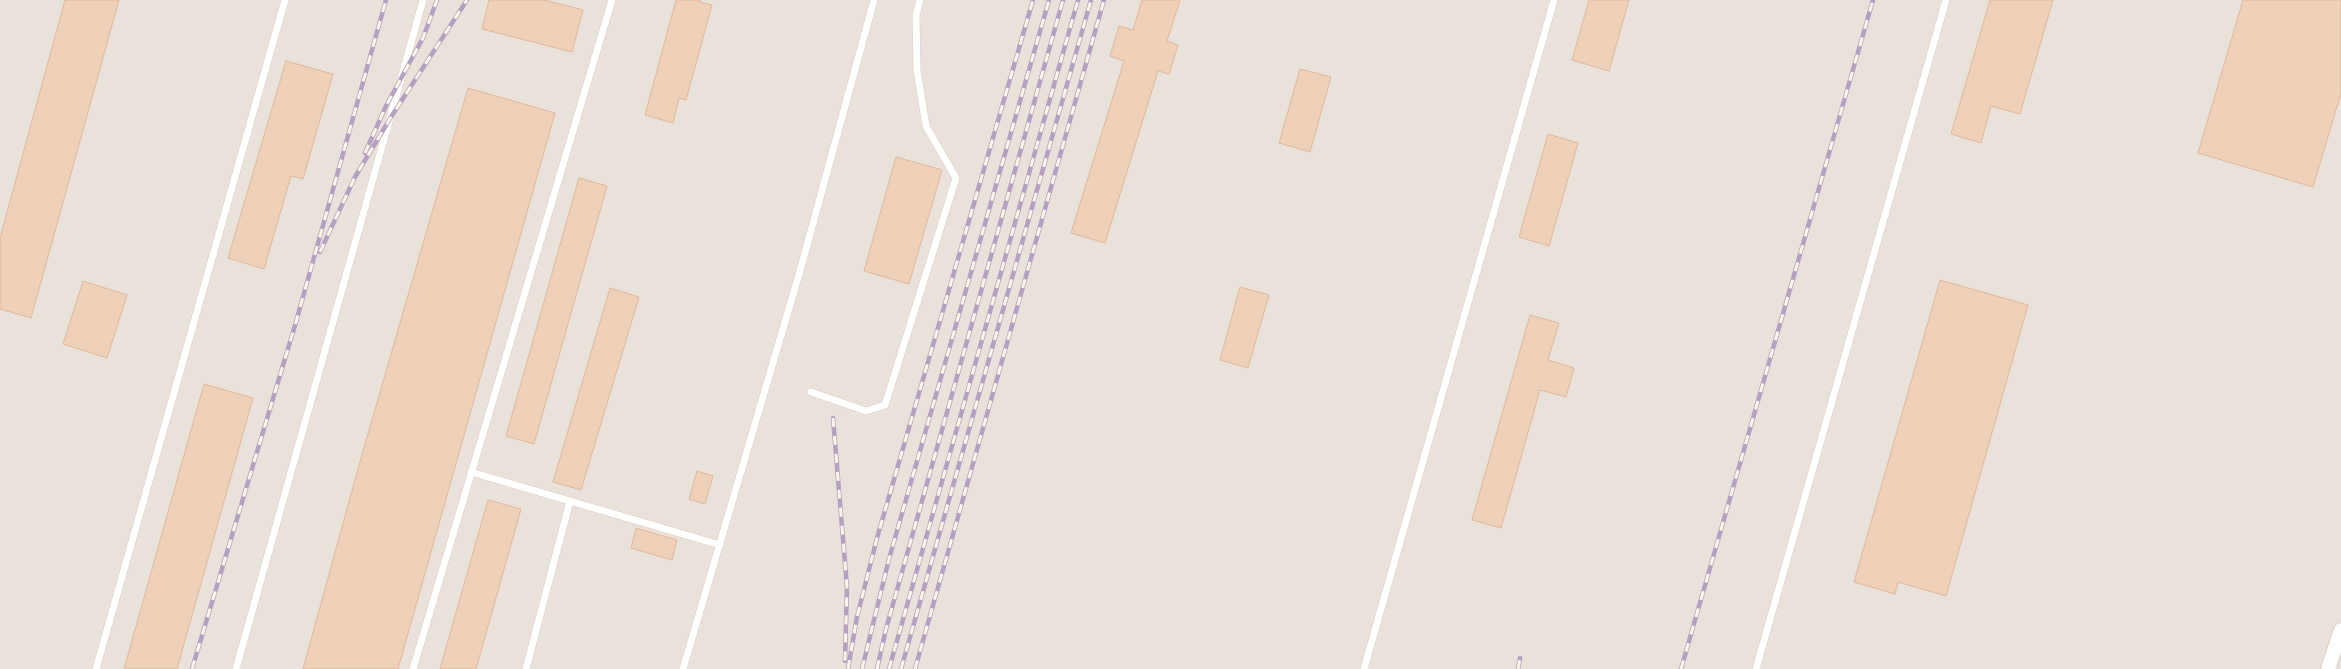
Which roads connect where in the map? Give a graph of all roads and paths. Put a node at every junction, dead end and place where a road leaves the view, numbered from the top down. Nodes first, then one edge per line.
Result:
1 (285, 0) edge
2 (424, 0) edge
3 (612, 0) edge
4 (874, 0) edge
5 (920, 0) edge
6 (1554, 0) edge
7 (1946, 0) edge
8 (811, 392) dead end
9 (471, 472) junction
10 (570, 501) junction
11 (720, 545) junction
12 (2341, 630) edge
13 (96, 669) edge
14 (236, 669) edge
15 (413, 669) edge
16 (526, 669) edge
17 (683, 669) edge
18 (1364, 669) edge
19 (1756, 669) edge
20 (2328, 669) edge

1 - 13 lane
2 - 14 lane
3 - 9 lane
4 - 11 lane
5 - 8 lane
6 - 18 lane
7 - 19 lane
9 - 10 lane
9 - 15 lane
10 - 11 lane
10 - 16 lane
11 - 17 lane
12 - 20 street

